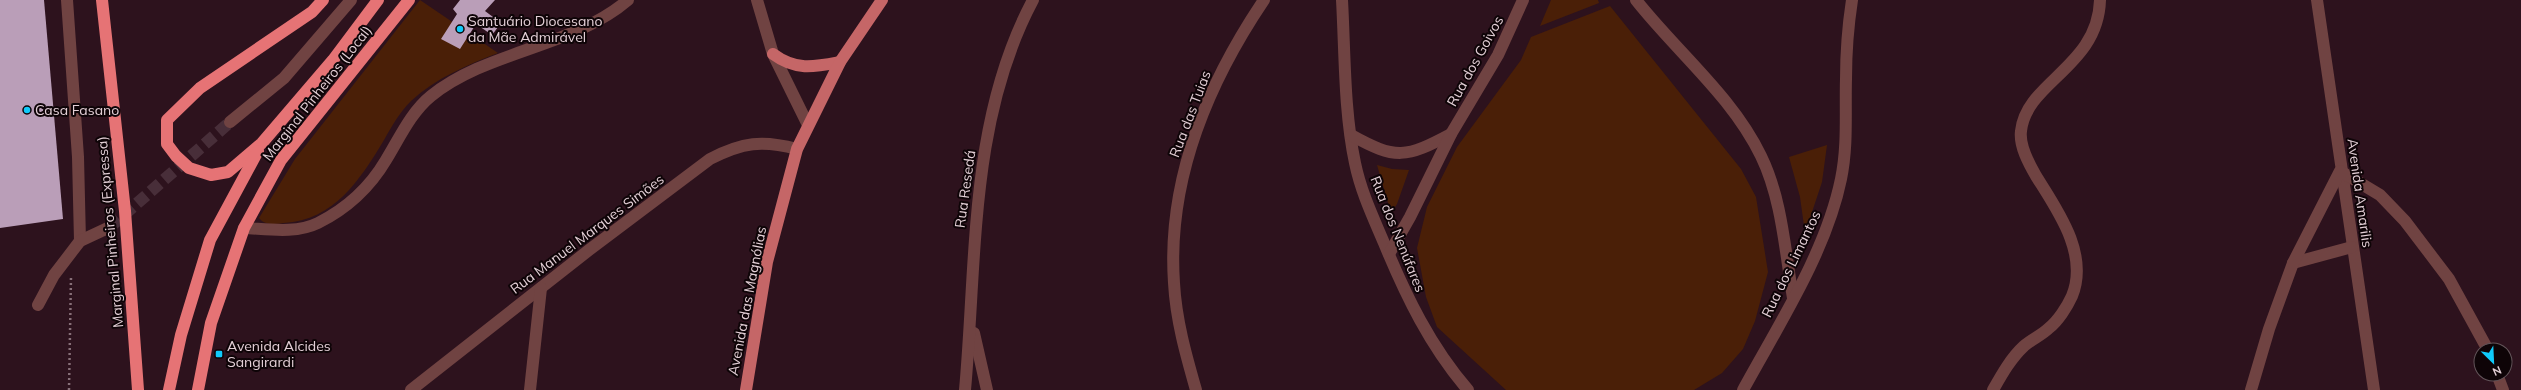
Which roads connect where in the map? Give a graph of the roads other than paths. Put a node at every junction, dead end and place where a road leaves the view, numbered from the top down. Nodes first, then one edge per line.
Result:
1 (67, 0) edge
2 (102, 0) edge
3 (323, 0) edge
4 (351, 0) edge
5 (378, 0) edge
6 (408, 0) edge
7 (628, 0) edge
8 (756, 0) edge
9 (882, 0) edge
10 (1033, 0) edge
11 (1264, 0) edge
12 (1342, 0) edge
13 (1522, 0) edge
14 (1636, 0) edge
15 (1852, 0) edge
16 (2100, 0) edge
17 (2317, 0) edge
18 (773, 54) junction
19 (840, 62) junction
20 (230, 122) tunnel mouth
21 (808, 124) junction
22 (1451, 134) junction
23 (1351, 135) junction
24 (262, 143) junction
25 (797, 149) junction
26 (2340, 170) junction
27 (110, 227) tunnel mouth
28 (244, 228) junction
29 (80, 241) junction
30 (2352, 247) junction
31 (1389, 254) junction
32 (2293, 263) junction
33 (541, 288) junction
34 (1793, 298) junction
35 (38, 305) dead end
36 (971, 322) junction
37 (2485, 342) edge
38 (138, 390) edge
39 (169, 390) edge
40 (198, 390) edge
41 (411, 390) edge
42 (530, 390) edge
43 (746, 390) edge
44 (965, 390) edge
45 (988, 390) edge
46 (1196, 390) edge
47 (1468, 390) edge
48 (1743, 390) edge
49 (1993, 390) edge
50 (2251, 390) edge
51 (2374, 390) edge

1 - 29 street
2 - 38 highway, Marginal Pinheiros (Expressa)
3 - 24 highway
4 - 20 street
5 - 24 highway
6 - 28 highway, Marginal Pinheiros (Local)
7 - 28 street
8 - 18 street
9 - 19 main road, Avenida das Magnólias
10 - 36 street, Rua Resedá
11 - 46 street, Rua das Tuias
12 - 23 street, Rua dos Nenúfares
13 - 22 street, Rua dos Goivos
14 - 34 street
15 - 34 street, Rua dos Limantos
16 - 49 street
17 - 26 street, Avenida Amarilis
18 - 19 main road
18 - 21 street
19 - 21 main road, Avenida das Magnólias
21 - 25 main road, Avenida das Magnólias
22 - 23 street
22 - 31 street, Rua dos Goivos
23 - 31 street, Rua dos Nenúfares
24 - 39 highway
25 - 33 street, Rua Manuel Marques Simões
25 - 43 main road, Avenida das Magnólias
26 - 30 street, Avenida Amarilis
26 - 32 street
26 - 37 street
27 - 29 street
28 - 40 highway, Marginal Pinheiros (Local)
29 - 35 street
30 - 32 street
30 - 51 street, Avenida Amarilis
31 - 47 street, Rua dos Nenúfares
32 - 50 street
33 - 41 street, Rua Manuel Marques Simões
33 - 42 street
34 - 48 street, Rua dos Limantos
36 - 44 street, Rua Resedá
36 - 45 street

